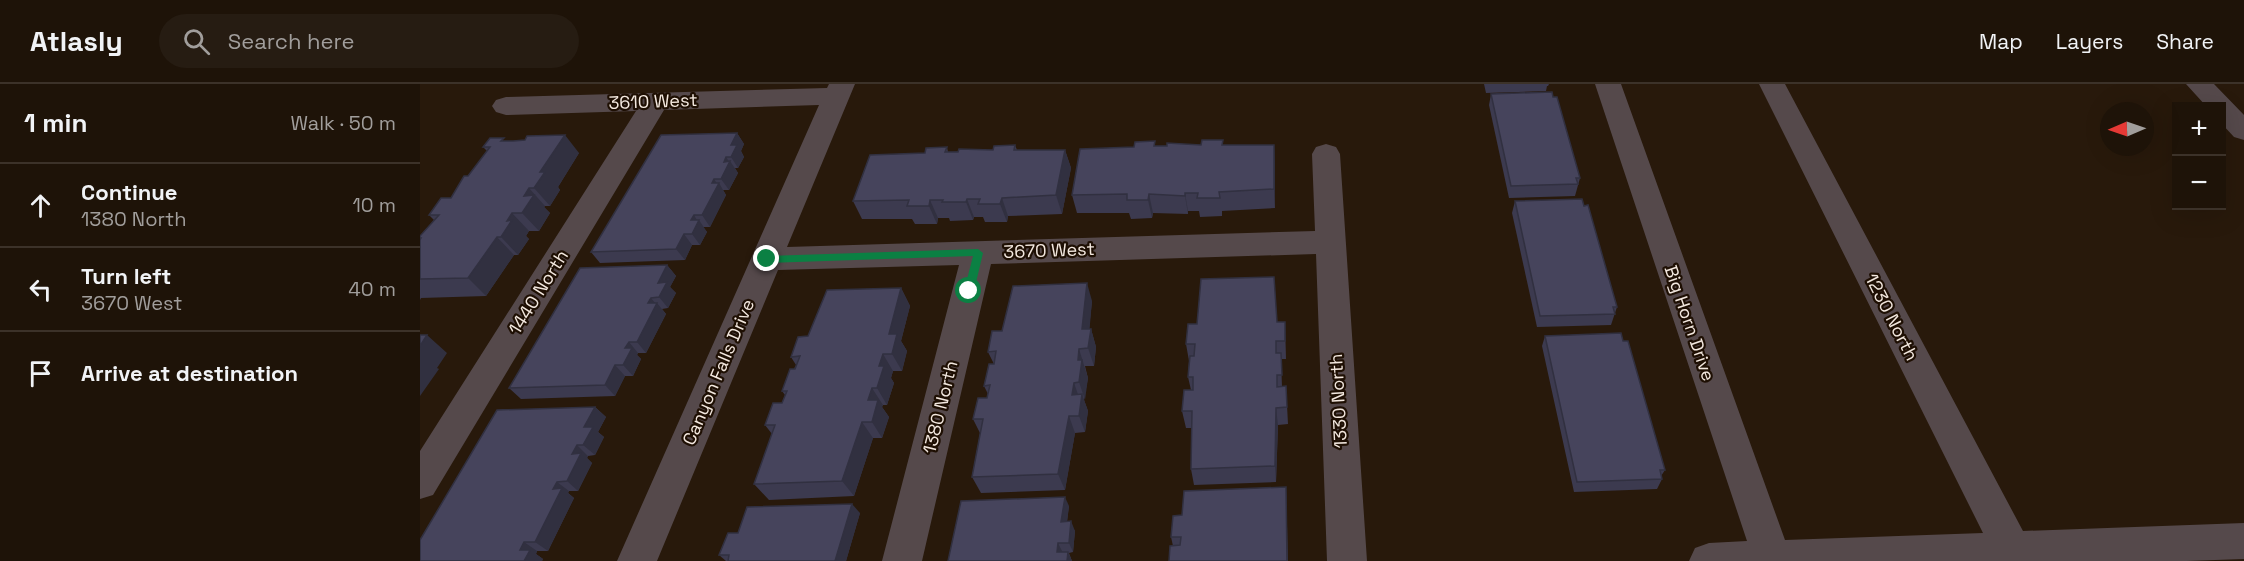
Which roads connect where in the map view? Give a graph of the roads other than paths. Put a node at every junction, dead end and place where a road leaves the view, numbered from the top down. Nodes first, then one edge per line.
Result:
1 (1608, 84) edge
2 (1773, 84) edge
3 (2199, 84) edge
4 (840, 90) edge
5 (656, 101) junction
6 (2216, 102) edge
7 (506, 106) dead end
8 (2226, 112) edge
9 (2244, 131) edge
10 (1326, 154) dead end
11 (1330, 242) junction
12 (978, 253) junction
13 (767, 259) junction
14 (420, 483) edge
15 (2226, 548) edge
16 (2012, 549) junction
17 (1772, 560) edge
18 (636, 561) edge
19 (902, 561) edge
20 (1347, 561) edge
21 (1709, 561) edge

1 - 17 street, Big Horn Drive
2 - 16 street, 1230 North
3 - 6 street
4 - 5 street, 3610 West
4 - 13 street, Canyon Falls Drive
5 - 7 street, 3610 West
5 - 14 street, 1440 North
8 - 9 street
10 - 11 street, 1330 North
11 - 12 street, 3670 West
11 - 20 street, 1330 North
12 - 13 street, 3670 West
12 - 19 street, 1380 North
13 - 18 street, Canyon Falls Drive
15 - 16 street
16 - 17 street
17 - 21 street

